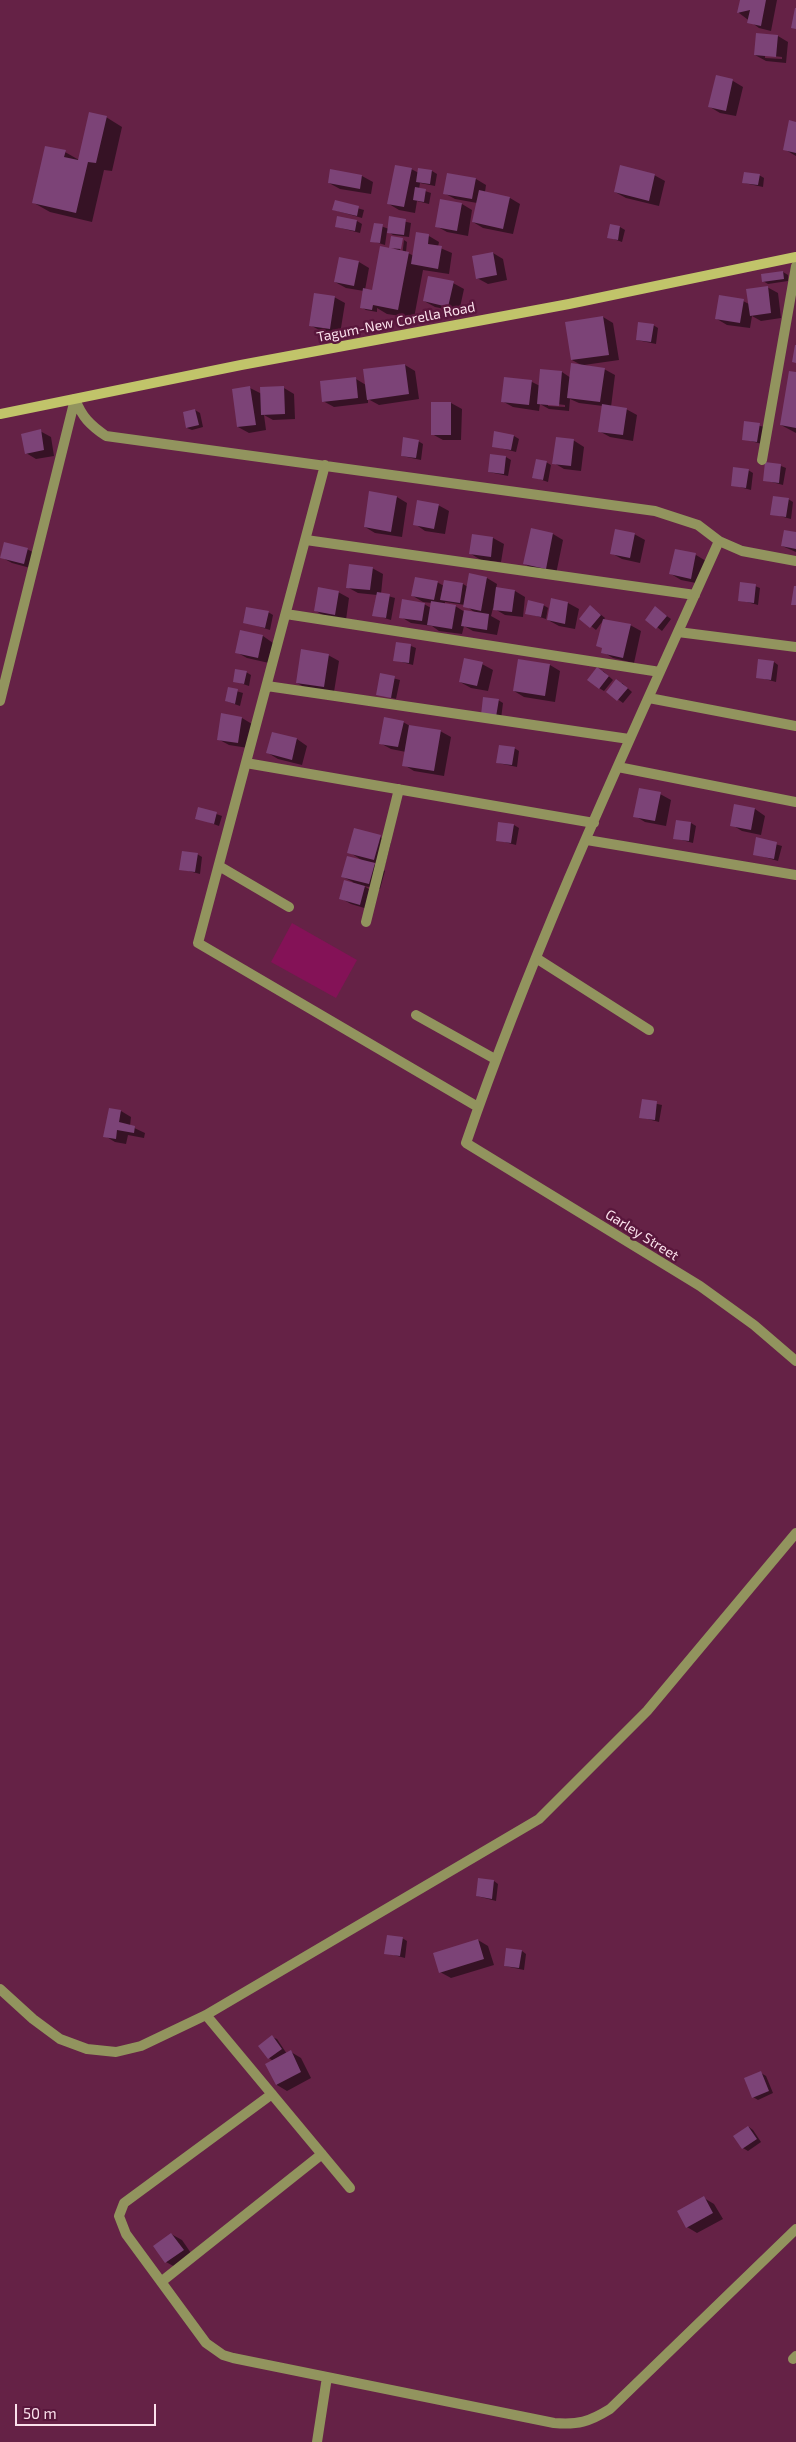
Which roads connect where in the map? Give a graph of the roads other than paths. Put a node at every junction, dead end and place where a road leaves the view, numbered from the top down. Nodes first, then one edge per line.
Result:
1 (796, 257) edge
2 (796, 266) edge
3 (75, 399) junction
4 (0, 414) edge
5 (762, 460) dead end
6 (326, 465) junction
7 (306, 540) junction
8 (719, 541) junction
9 (796, 561) edge
10 (695, 595) junction
11 (286, 614) junction
12 (678, 632) junction
13 (796, 647) edge
14 (660, 672) junction
15 (267, 686) junction
16 (649, 698) junction
17 (0, 701) edge
18 (796, 726) edge
19 (630, 739) junction
20 (246, 763) junction
21 (618, 767) junction
22 (399, 790) junction
23 (796, 802) edge
24 (594, 823) junction
25 (587, 840) junction
26 (218, 866) junction
27 (796, 875) edge
28 (289, 907) dead end
29 (366, 922) dead end
30 (536, 958) junction
31 (416, 1015) dead end
32 (649, 1030) dead end
33 (496, 1059) junction
34 (478, 1108) junction
35 (796, 1361) edge
36 (796, 1533) edge
37 (0, 1989) edge
38 (206, 2014) junction
39 (272, 2094) junction
40 (322, 2154) junction
41 (350, 2188) dead end
42 (796, 2229) edge
43 (161, 2282) junction
44 (327, 2377) junction
45 (317, 2442) edge

1 - 3 main road, Tagum-New Corella Road
2 - 5 street
3 - 4 main road, Tagum-New Corella Road
3 - 6 street
3 - 17 street
6 - 7 street
6 - 8 street
7 - 10 street
7 - 11 street
8 - 9 street
8 - 10 street
10 - 12 street
11 - 14 street
11 - 15 street
12 - 13 street
12 - 14 street
14 - 16 street
15 - 19 street
15 - 20 street
16 - 18 street
16 - 19 street
19 - 21 street
20 - 22 street
20 - 26 street
21 - 23 street
21 - 24 street
22 - 24 street
22 - 29 street
24 - 25 street
25 - 27 street
25 - 30 street
26 - 28 street
26 - 34 street
30 - 32 street
30 - 33 street
31 - 33 street
33 - 34 street
34 - 35 street, Garley Street
36 - 38 street
37 - 38 street
38 - 39 street
39 - 40 street
39 - 43 street
40 - 41 street
40 - 43 street
42 - 44 street
43 - 44 street
44 - 45 street

